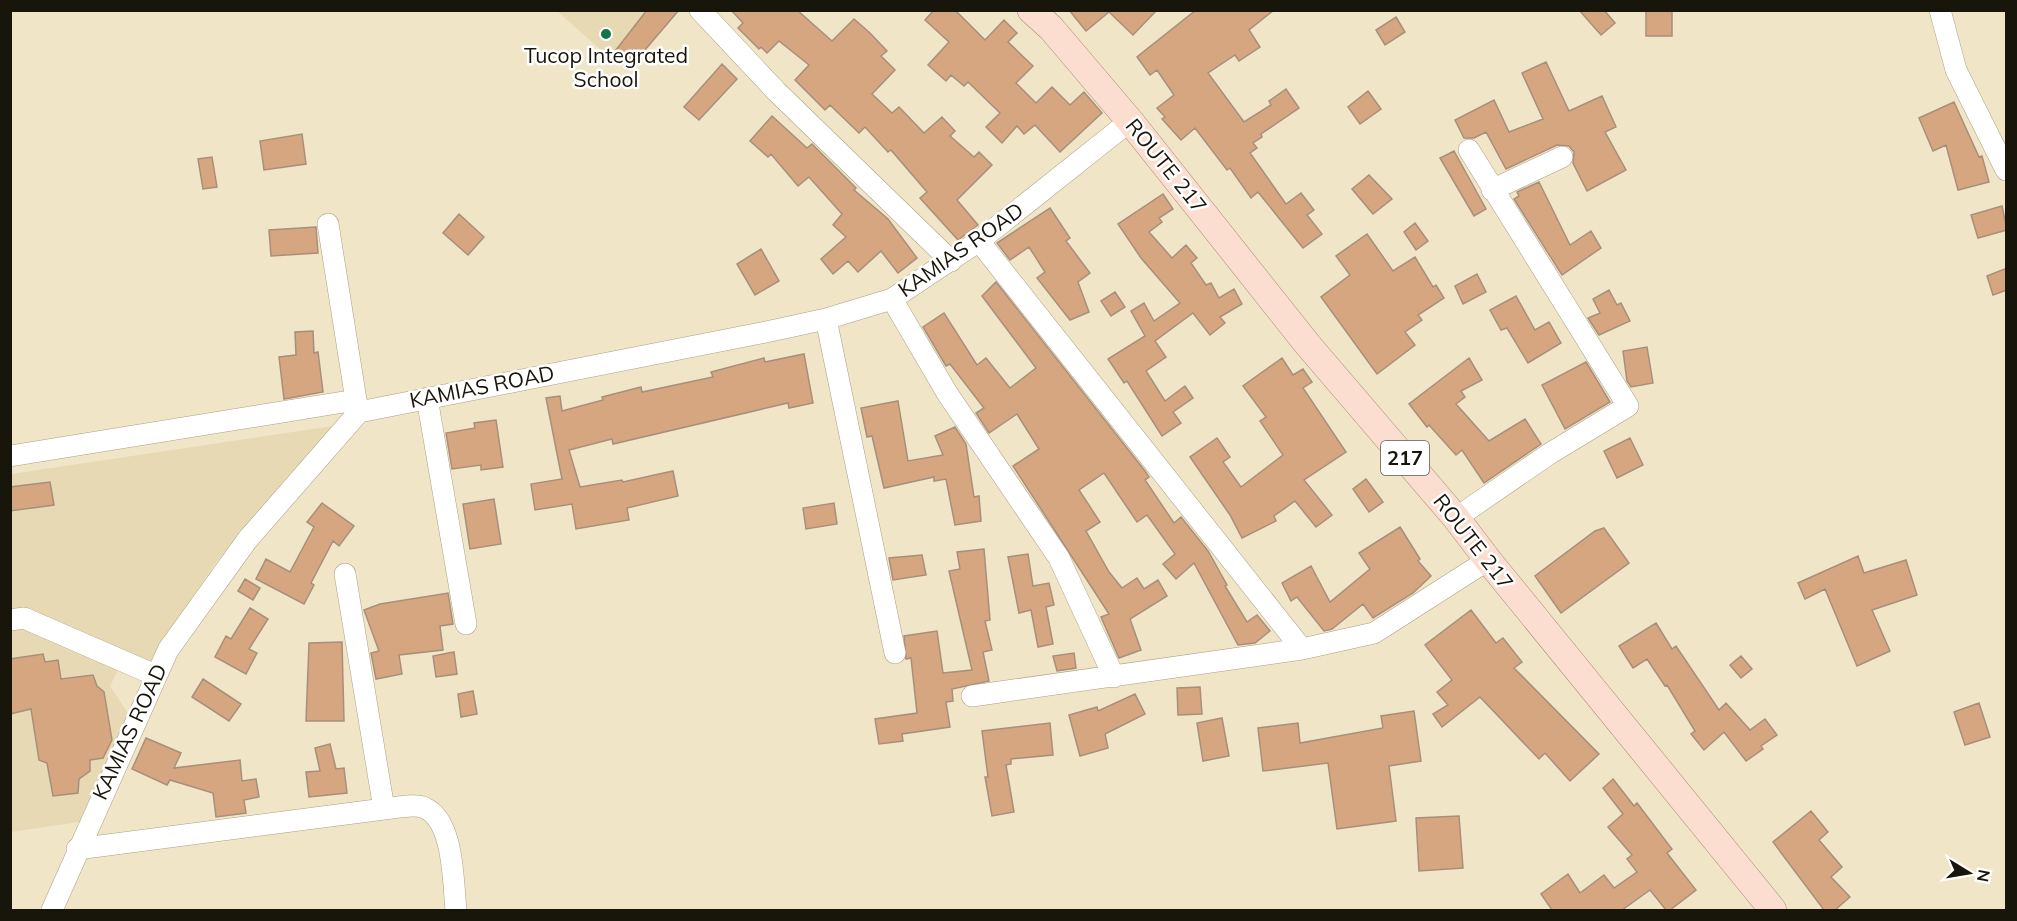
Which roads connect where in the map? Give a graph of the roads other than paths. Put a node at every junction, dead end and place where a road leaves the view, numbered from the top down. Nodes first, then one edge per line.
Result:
1 (700, 10) edge
2 (1031, 10) edge
3 (1940, 10) edge
4 (1130, 121) junction
5 (1469, 150) dead end
6 (1562, 157) dead end
7 (2007, 170) edge
8 (1492, 190) junction
9 (328, 224) dead end
10 (980, 241) junction
11 (951, 261) junction
12 (892, 299) junction
13 (826, 318) junction
14 (427, 398) junction
15 (357, 406) junction
16 (10, 456) edge
17 (1456, 518) junction
18 (1488, 560) junction
19 (345, 574) dead end
20 (10, 620) edge
21 (466, 624) dead end
22 (1302, 649) junction
23 (895, 653) dead end
24 (155, 675) junction
25 (1114, 676) junction
26 (972, 696) dead end
27 (384, 808) junction
28 (77, 849) junction
29 (52, 910) edge
30 (456, 910) edge
31 (1773, 910) edge

1 - 11 street
2 - 4 main road, ROUTE 217 / 217
3 - 7 street
4 - 10 street, KAMIAS ROAD
4 - 17 main road, ROUTE 217 / 217
5 - 8 street
6 - 8 street
8 - 17 street
9 - 15 street
10 - 11 street, KAMIAS ROAD
10 - 22 street
11 - 12 street, KAMIAS ROAD
12 - 13 street, KAMIAS ROAD
12 - 25 street
13 - 14 street, KAMIAS ROAD
13 - 23 street
14 - 15 street, KAMIAS ROAD
14 - 21 street
15 - 16 street
15 - 24 street, KAMIAS ROAD
17 - 18 main road, ROUTE 217 / 217
18 - 22 street
18 - 31 main road, ROUTE 217 / 217
19 - 27 street
20 - 24 street
22 - 25 street
24 - 28 street, KAMIAS ROAD
25 - 26 street
27 - 28 street
27 - 30 street
28 - 29 street, KAMIAS ROAD

